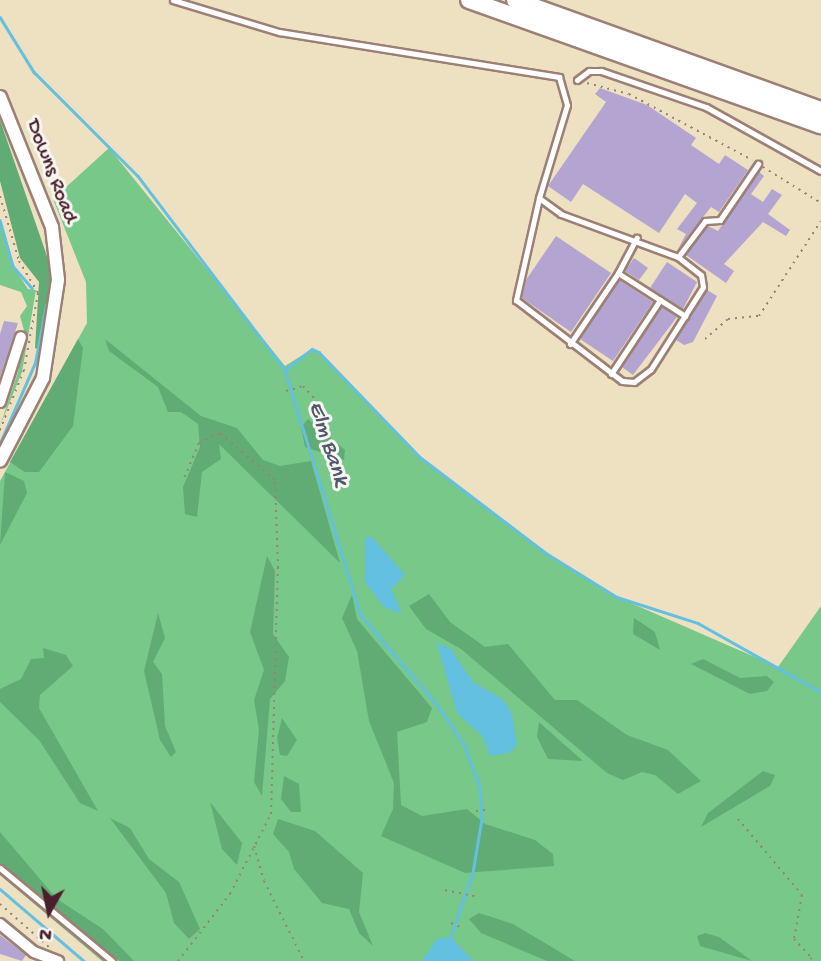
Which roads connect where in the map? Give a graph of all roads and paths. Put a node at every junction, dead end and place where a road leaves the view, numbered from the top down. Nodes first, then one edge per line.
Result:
1 (173, 0) edge
2 (469, 0) edge
3 (516, 0) edge
4 (577, 80) joint
5 (0, 97) edge
6 (821, 110) edge
7 (821, 125) edge
8 (758, 164) junction
9 (821, 171) edge
10 (0, 196) edge
11 (538, 198) junction
12 (821, 203) edge
13 (821, 221) edge
14 (637, 238) junction
15 (678, 257) junction
16 (618, 273) junction
17 (660, 300) junction
18 (685, 316) junction
19 (21, 337) dead end
20 (705, 340) dead end
21 (570, 344) junction
22 (611, 374) junction
23 (3, 390) edge
24 (286, 391) dead end
25 (317, 401) dead end
26 (0, 402) edge
27 (0, 430) edge
28 (0, 461) edge
29 (184, 478) dead end
30 (485, 810) dead end
31 (476, 811) dead end
32 (738, 819) dead end
33 (254, 845) junction
34 (0, 867) edge
35 (445, 890) dead end
36 (477, 897) dead end
37 (0, 904) edge
38 (452, 923) dead end
39 (0, 924) edge
40 (463, 928) dead end
41 (52, 949) dead end
42 (33, 957) edge
43 (58, 961) edge
44 (112, 961) edge
45 (178, 961) edge
46 (304, 961) edge
47 (808, 961) edge

1 - 11 lane
2 - 7 highway
3 - 6 highway
4 - 8 path
4 - 9 lane
5 - 28 street, Downs Road
8 - 12 path
8 - 15 lane
10 - 27 path
11 - 14 lane
11 - 21 lane
13 - 20 path
14 - 15 lane
14 - 16 lane
15 - 18 lane
16 - 17 lane
16 - 21 lane
17 - 18 lane
17 - 22 lane
18 - 22 lane
19 - 23 street
21 - 22 lane
23 - 26 street
24 - 25 path
29 - 33 path
30 - 31 path
32 - 47 path
33 - 45 path
33 - 46 path
34 - 44 lane
35 - 36 path
37 - 41 path
38 - 40 path
39 - 42 street
42 - 43 street

